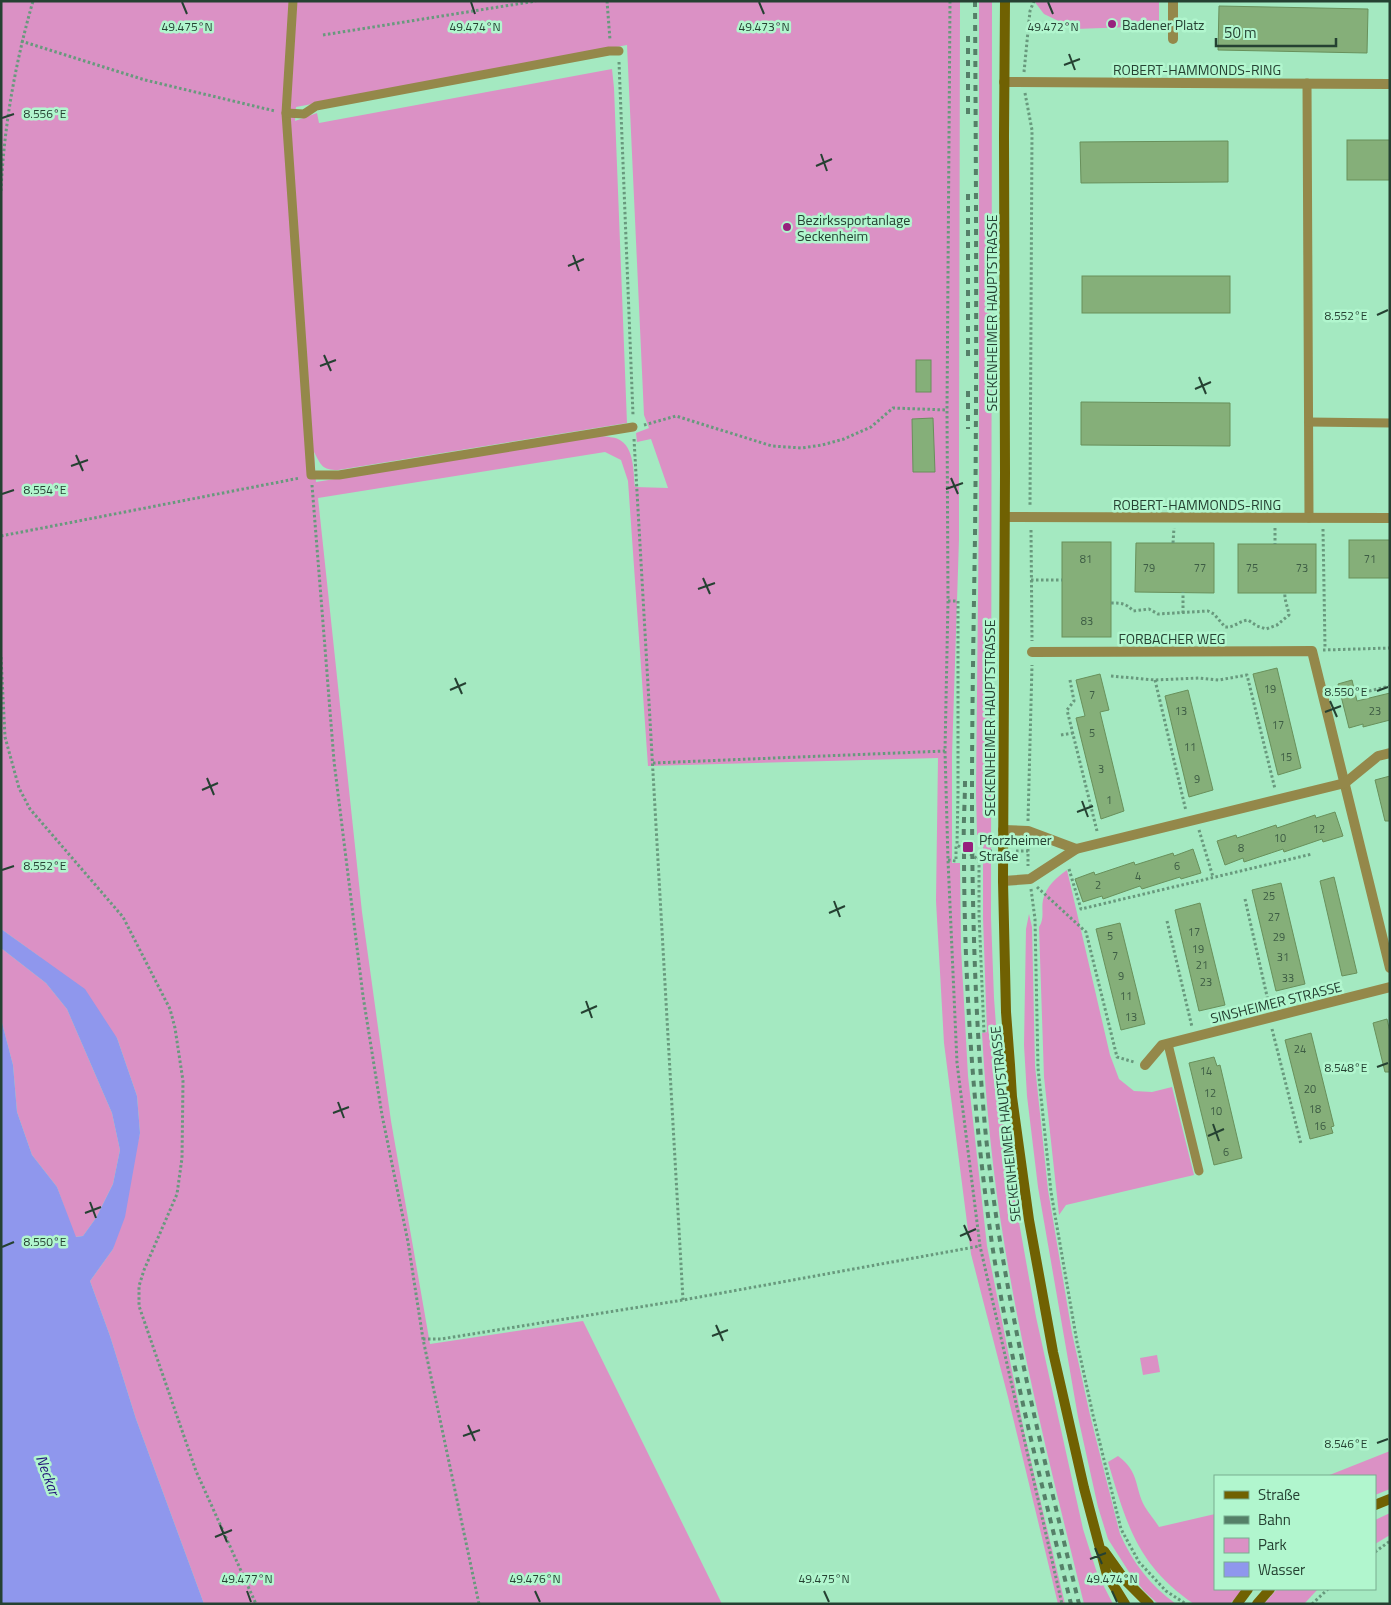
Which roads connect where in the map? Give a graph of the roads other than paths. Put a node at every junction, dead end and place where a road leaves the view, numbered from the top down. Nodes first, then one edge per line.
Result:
1 (293, 1) edge
2 (1005, 1) edge
3 (1173, 1) edge
4 (1173, 38) dead end
5 (614, 51) road end
6 (1004, 82) junction
7 (1307, 83) junction
8 (1390, 84) edge
9 (286, 113) junction
10 (1308, 422) junction
11 (1390, 423) edge
12 (633, 427) road end
13 (1005, 517) junction
14 (1309, 518) junction
15 (1390, 518) edge
16 (1032, 652) road end
17 (1390, 753) edge
18 (1345, 783) junction
19 (1003, 830) junction
20 (1076, 849) junction
21 (1003, 881) junction
22 (1390, 968) edge
23 (1390, 988) edge
24 (1168, 1044) junction
25 (1145, 1065) road end
26 (1199, 1171) dead end
27 (1388, 1500) edge
28 (1376, 1506) edge
29 (1100, 1546) junction
30 (1247, 1590) edge
31 (1269, 1590) edge
32 (1125, 1604) edge
33 (1149, 1604) edge
34 (1237, 1604) edge
35 (1257, 1604) edge

1 - 9 lane
2 - 6 main road, SECKENHEIMER HAUPTSTRASSE
3 - 4 street
5 - 9 lane
6 - 7 street, ROBERT-HAMMONDS-RING
6 - 13 main road, SECKENHEIMER HAUPTSTRASSE
7 - 8 street, ROBERT-HAMMONDS-RING
7 - 10 lane
9 - 12 lane
10 - 11 lane
10 - 14 lane
13 - 14 street, ROBERT-HAMMONDS-RING
13 - 19 main road, SECKENHEIMER HAUPTSTRASSE
14 - 15 street, ROBERT-HAMMONDS-RING
16 - 18 street, FORBACHER WEG
17 - 18 street
18 - 20 street
18 - 22 street
19 - 20 street
19 - 21 main road, SECKENHEIMER HAUPTSTRASSE
20 - 21 street
21 - 29 main road, SECKENHEIMER HAUPTSTRASSE
23 - 24 street, SINSHEIMER STRASSE
24 - 25 street, SINSHEIMER STRASSE
24 - 26 lane
27 - 28 main road
29 - 32 main road, SECKENHEIMER HAUPTSTRASSE
29 - 33 main road
30 - 34 main road
31 - 35 main road

